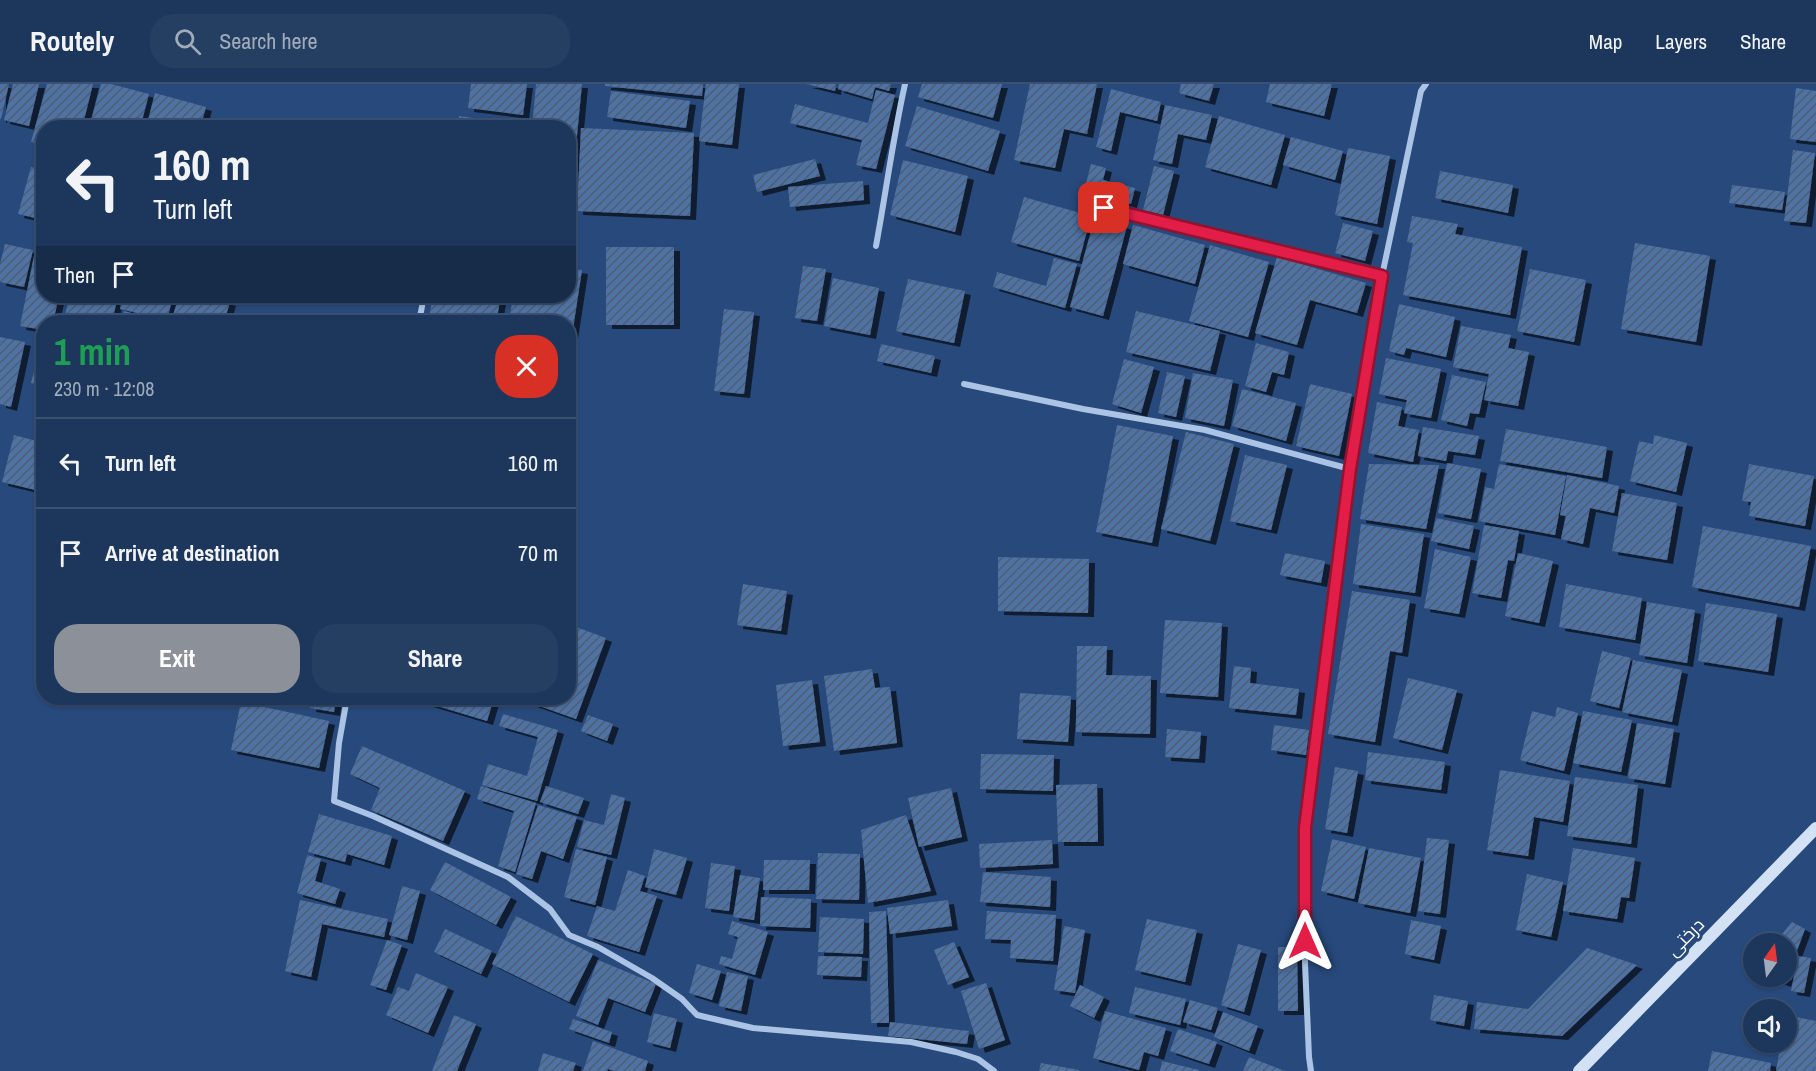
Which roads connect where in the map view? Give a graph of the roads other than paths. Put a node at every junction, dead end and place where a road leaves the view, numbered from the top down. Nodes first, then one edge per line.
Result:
1 (905, 84) edge
2 (1426, 84) edge
3 (1104, 208) dead end
4 (876, 246) dead end
5 (1382, 276) junction
6 (964, 384) dead end
7 (1350, 469) junction
8 (346, 705) edge
9 (1816, 828) edge
10 (994, 1071) edge
11 (1311, 1071) edge
12 (1579, 1071) edge

1 - 4 street
2 - 5 street
3 - 5 street
5 - 7 street
6 - 7 street
7 - 11 street
8 - 10 street
9 - 12 street, درختی

